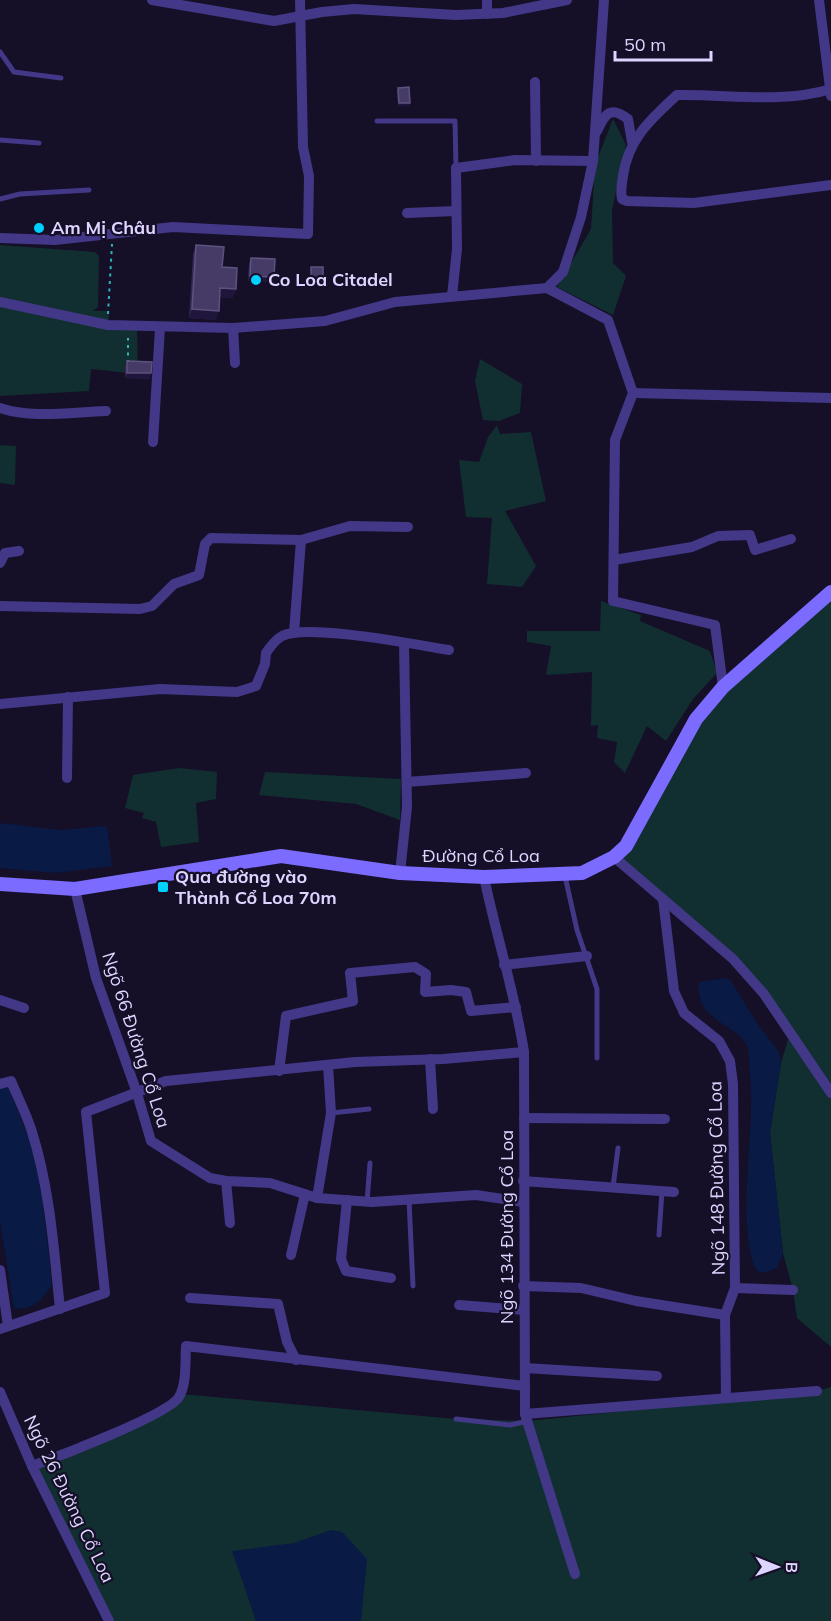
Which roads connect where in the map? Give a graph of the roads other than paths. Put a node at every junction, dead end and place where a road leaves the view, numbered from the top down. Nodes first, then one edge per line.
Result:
1 (152, 0) edge
2 (300, 0) edge
3 (487, 0) edge
4 (567, 0) edge
5 (604, 0) edge
6 (819, 0) edge
7 (532, 4) edge
8 (369, 5) edge
9 (487, 14) junction
10 (300, 16) junction
11 (0, 52) edge
12 (61, 78) dead end
13 (535, 82) dead end
14 (830, 92) edge
15 (377, 121) dead end
16 (594, 137) junction
17 (0, 140) edge
18 (39, 142) dead end
19 (632, 142) junction
20 (536, 161) junction
21 (593, 161) junction
22 (456, 168) junction
23 (831, 185) edge
24 (90, 190) dead end
25 (0, 199) edge
26 (456, 211) junction
27 (407, 213) dead end
28 (0, 238) edge
29 (547, 288) junction
30 (452, 296) junction
31 (0, 302) edge
32 (160, 328) junction
33 (233, 328) junction
34 (235, 363) dead end
35 (633, 393) junction
36 (831, 398) edge
37 (0, 408) edge
38 (106, 411) dead end
39 (153, 442) dead end
40 (408, 527) dead end
41 (791, 539) dead end
42 (301, 540) junction
43 (19, 551) dead end
44 (614, 560) junction
45 (0, 563) edge
46 (831, 592) edge
47 (0, 606) edge
48 (294, 633) junction
49 (404, 644) junction
50 (449, 650) dead end
51 (723, 687) junction
52 (68, 697) junction
53 (0, 704) edge
54 (526, 772) dead end
55 (67, 778) dead end
56 (407, 782) junction
57 (614, 857) junction
58 (400, 873) junction
59 (565, 874) junction
60 (484, 877) junction
61 (0, 884) edge
62 (75, 889) junction
63 (663, 898) junction
64 (586, 956) junction
65 (504, 965) junction
66 (0, 1000) edge
67 (516, 1007) junction
68 (24, 1008) dead end
69 (524, 1052) junction
70 (597, 1058) dead end
71 (430, 1059) junction
72 (327, 1065) junction
73 (279, 1071) junction
74 (0, 1084) edge
75 (136, 1090) junction
76 (831, 1093) edge
77 (369, 1109) dead end
78 (433, 1109) dead end
79 (330, 1113) junction
80 (524, 1118) junction
81 (665, 1119) dead end
82 (618, 1148) dead end
83 (370, 1162) dead end
84 (523, 1181) junction
85 (226, 1182) junction
86 (613, 1189) junction
87 (668, 1191) joint
88 (305, 1194) junction
89 (317, 1198) junction
90 (347, 1200) junction
91 (409, 1200) junction
92 (367, 1202) junction
93 (523, 1202) junction
94 (230, 1223) dead end
95 (658, 1235) dead end
96 (291, 1255) dead end
97 (0, 1270) edge
98 (390, 1278) dead end
99 (413, 1286) dead end
100 (523, 1286) junction
101 (735, 1288) junction
102 (793, 1290) dead end
103 (190, 1298) dead end
104 (459, 1305) dead end
105 (60, 1309) junction
106 (524, 1310) junction
107 (725, 1315) junction
108 (4, 1327) edge
109 (296, 1360) junction
110 (525, 1368) junction
111 (657, 1376) dead end
112 (525, 1386) junction
113 (817, 1391) dead end
114 (0, 1392) edge
115 (726, 1398) junction
116 (526, 1417) junction
117 (456, 1419) dead end
118 (32, 1466) junction
119 (575, 1574) dead end
120 (109, 1621) edge

1 - 10 street
2 - 10 street
3 - 9 street
4 - 7 street
5 - 16 street
6 - 14 street
7 - 9 street
8 - 9 street
8 - 10 street
10 - 28 street
11 - 12 lane
13 - 20 street
14 - 19 street
15 - 22 lane
16 - 19 street
16 - 21 street
17 - 18 lane
19 - 23 street
20 - 21 street
20 - 22 street
21 - 29 street
22 - 26 street
24 - 25 lane
26 - 27 street
26 - 30 street
29 - 30 street
29 - 35 street
30 - 33 street
31 - 32 street
32 - 33 street
32 - 39 street
33 - 34 street
35 - 36 street
35 - 44 street
37 - 38 street
40 - 42 street
41 - 44 street
42 - 47 street
42 - 48 street
43 - 45 street
44 - 51 street
46 - 51 street, Đường Cổ Loa
48 - 49 street
48 - 52 street
49 - 50 street
49 - 56 street
51 - 57 street, Đường Cổ Loa
52 - 53 street
52 - 55 street
54 - 56 street
56 - 58 street
57 - 59 street, Đường Cổ Loa
57 - 63 street
58 - 60 street, Đường Cổ Loa
58 - 62 street, Đường Cổ Loa
59 - 60 street, Đường Cổ Loa
59 - 64 lane
60 - 65 street, Ngõ 134 Đường Cổ Loa
61 - 62 street, Đường Cổ Loa
62 - 75 street, Ngõ 66 Đường Cổ Loa
63 - 76 street
63 - 101 street, Ngõ 148 Đường Cổ Loa
64 - 65 street
64 - 70 lane
65 - 67 street, Ngõ 134 Đường Cổ Loa
66 - 68 street
67 - 69 street, Ngõ 134 Đường Cổ Loa
67 - 73 street
69 - 71 street
69 - 80 street, Ngõ 134 Đường Cổ Loa
71 - 72 street
71 - 78 street
72 - 73 street
72 - 79 street
73 - 75 street
74 - 105 street
75 - 85 street, Ngõ 66 Đường Cổ Loa
75 - 105 street
77 - 79 lane
79 - 89 street
80 - 81 street
80 - 84 street, Ngõ 134 Đường Cổ Loa
82 - 86 lane
83 - 92 lane
84 - 86 street
84 - 93 street, Ngõ 134 Đường Cổ Loa
85 - 88 street, Ngõ 66 Đường Cổ Loa
85 - 94 street
86 - 87 street
87 - 95 lane
88 - 89 street, Ngõ 66 Đường Cổ Loa
88 - 96 street
89 - 90 street, Ngõ 66 Đường Cổ Loa
90 - 92 street, Ngõ 66 Đường Cổ Loa
90 - 98 street
91 - 92 street, Ngõ 66 Đường Cổ Loa
91 - 93 street, Ngõ 66 Đường Cổ Loa
91 - 99 lane
93 - 100 street, Ngõ 134 Đường Cổ Loa
97 - 108 street
100 - 106 street, Ngõ 134 Đường Cổ Loa
100 - 107 street
101 - 102 street
101 - 107 street, Ngõ 148 Đường Cổ Loa
103 - 109 street
104 - 106 street
105 - 108 street
106 - 110 street, Ngõ 134 Đường Cổ Loa
107 - 115 street, Ngõ 148 Đường Cổ Loa
109 - 112 street
109 - 118 street
110 - 111 street
110 - 112 street, Ngõ 134 Đường Cổ Loa
112 - 116 street, Ngõ 134 Đường Cổ Loa
113 - 115 street
114 - 118 street, Ngõ 26 Đường Cổ Loa
115 - 116 street
116 - 117 lane
116 - 119 street, Ngõ 134 Đường Cổ Loa
118 - 120 street, Ngõ 26 Đường Cổ Loa

